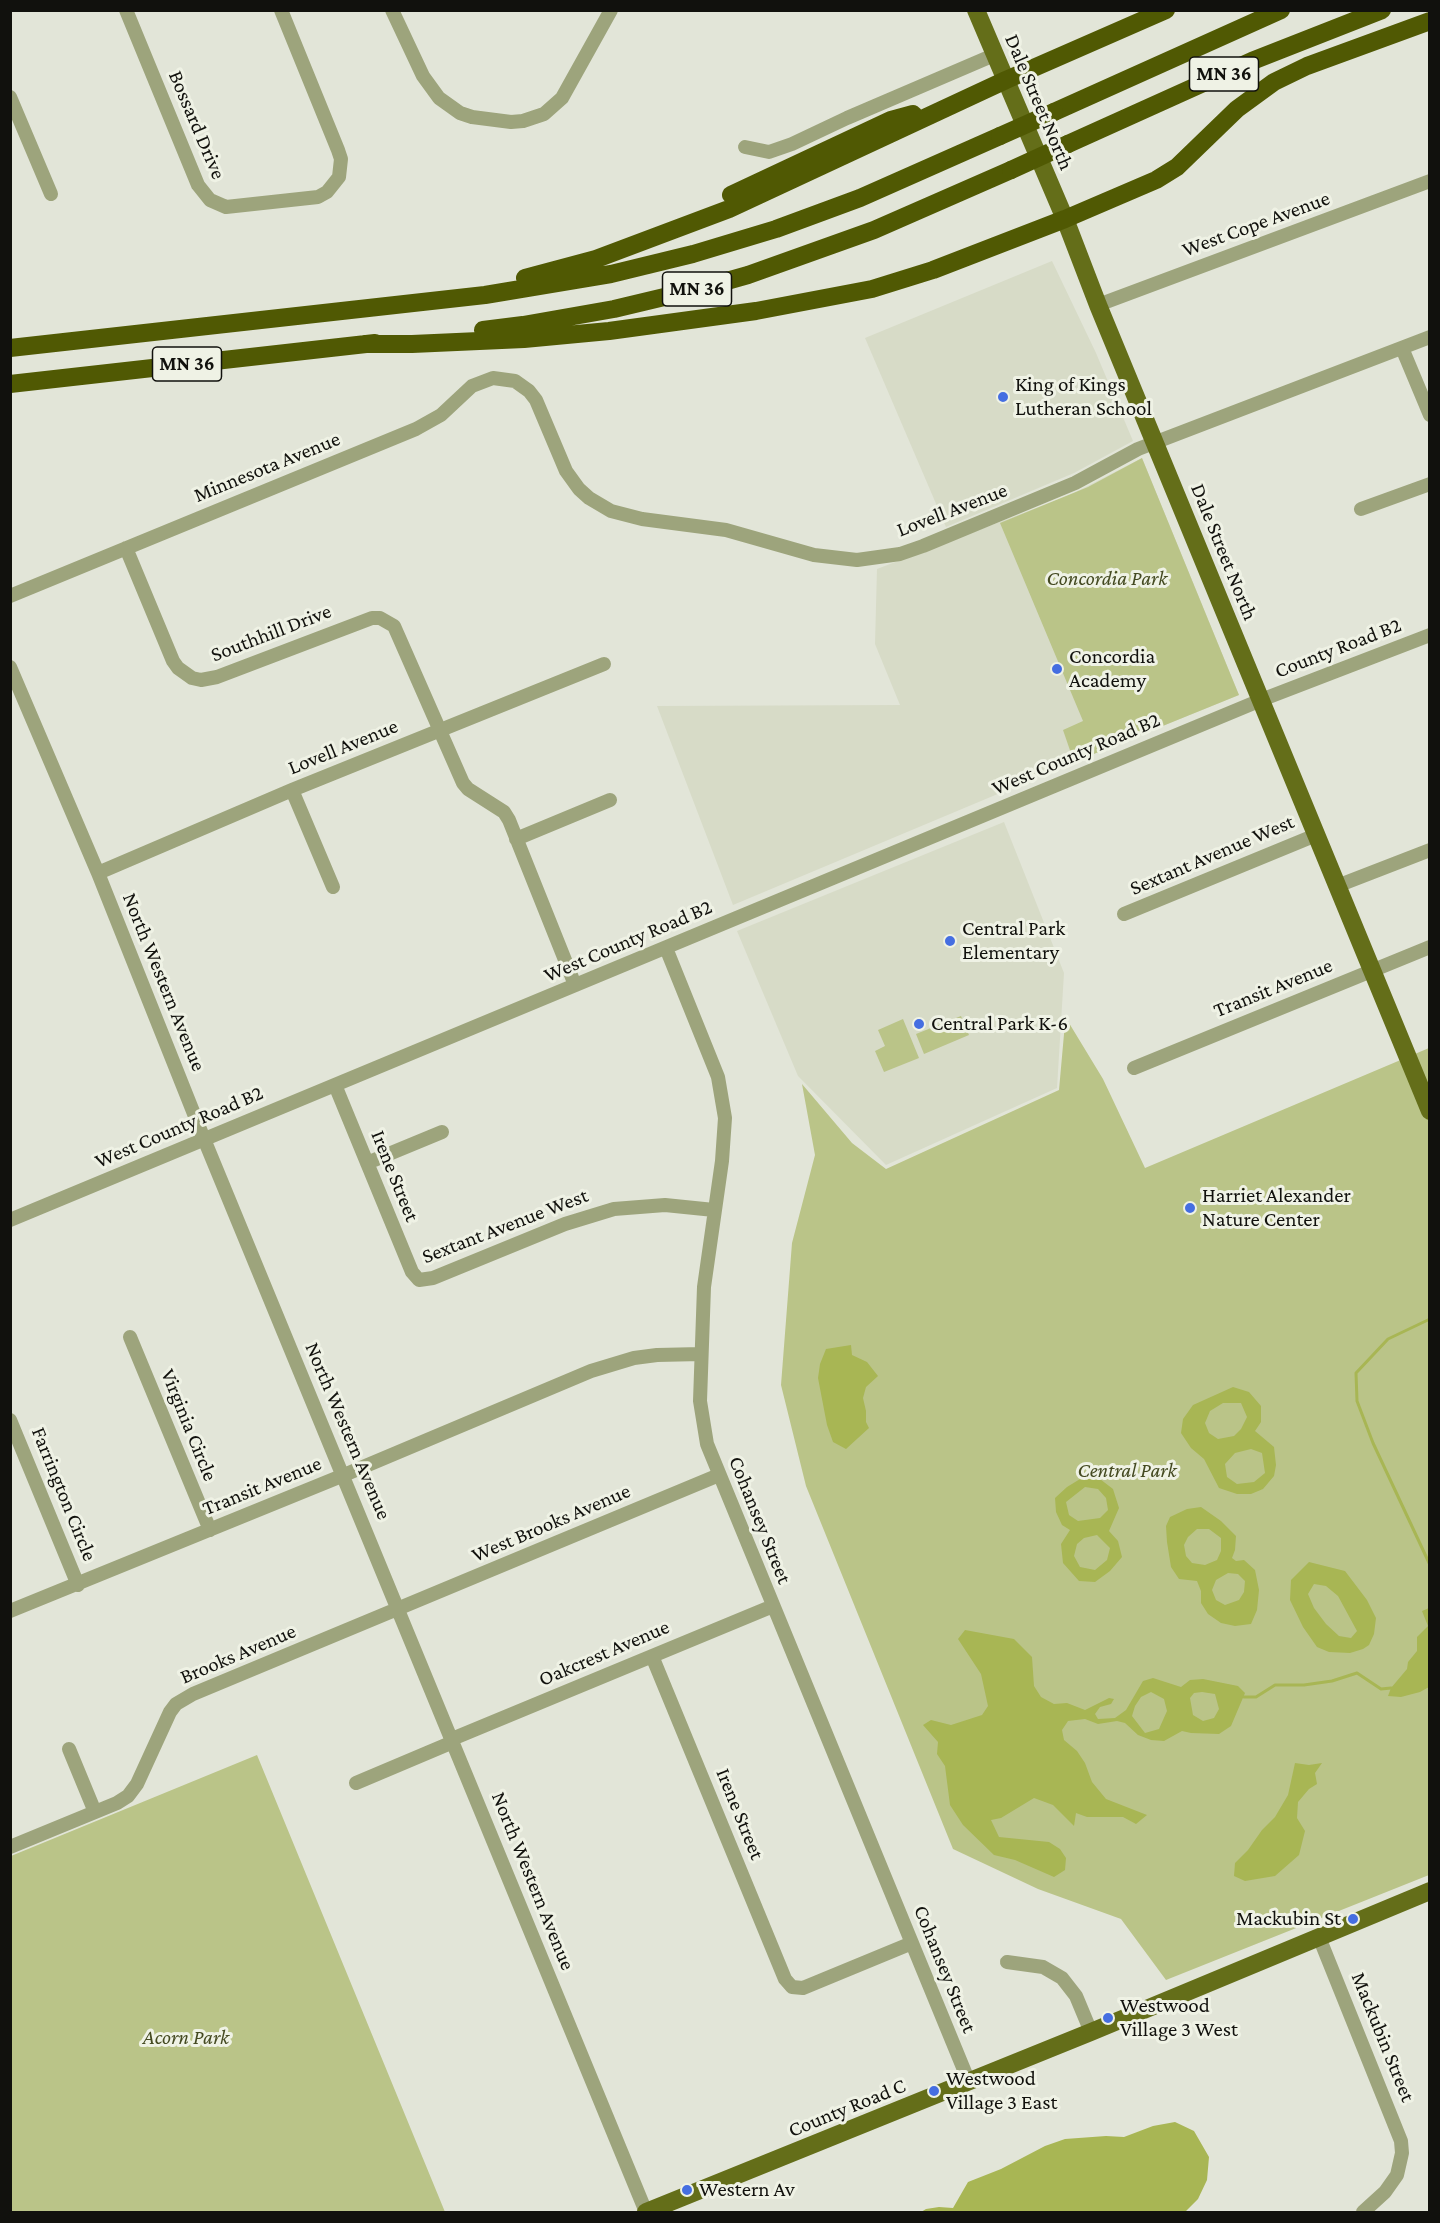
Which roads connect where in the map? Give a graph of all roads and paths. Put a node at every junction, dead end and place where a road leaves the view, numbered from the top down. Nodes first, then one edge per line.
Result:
1 (126, 10) edge
2 (281, 10) edge
3 (392, 10) edge
4 (611, 10) edge
5 (976, 10) edge
6 (1166, 10) edge
7 (1281, 10) edge
8 (1382, 10) edge
9 (1428, 22) edge
10 (994, 55) junction
11 (1006, 80) junction
12 (10, 97) edge
13 (745, 147) dead end
14 (1430, 181) edge
15 (51, 195) dead end
16 (1065, 219) junction
17 (1098, 305) junction
18 (358, 310) junction
19 (1430, 337) edge
20 (364, 344) junction
21 (10, 348) edge
22 (1402, 348) junction
23 (10, 384) edge
24 (529, 392) joint
25 (1430, 415) edge
26 (1155, 442) junction
27 (1430, 484) edge
28 (1361, 509) dead end
29 (126, 548) junction
30 (10, 596) edge
31 (1430, 635) edge
32 (604, 664) dead end
33 (10, 667) edge
34 (1261, 700) junction
35 (440, 732) junction
36 (292, 790) junction
37 (610, 800) dead end
38 (1316, 835) junction
39 (516, 838) junction
40 (1430, 850) edge
41 (98, 873) junction
42 (1337, 886) junction
43 (333, 887) dead end
44 (1124, 914) dead end
45 (1430, 947) edge
46 (666, 948) junction
47 (1372, 970) junction
48 (575, 985) junction
49 (1134, 1068) dead end
50 (335, 1085) junction
51 (1430, 1110) edge
52 (442, 1132) dead end
53 (204, 1139) junction
54 (367, 1163) junction
55 (714, 1210) junction
56 (10, 1220) edge
57 (419, 1280) joint
58 (130, 1337) dead end
59 (701, 1354) junction
60 (10, 1420) edge
61 (344, 1475) junction
62 (719, 1475) junction
63 (210, 1530) junction
64 (78, 1585) junction
65 (773, 1606) junction
66 (399, 1609) junction
67 (10, 1611) edge
68 (652, 1656) junction
69 (453, 1740) junction
70 (69, 1749) dead end
71 (356, 1783) dead end
72 (95, 1812) junction
73 (10, 1847) edge
74 (1430, 1891) edge
75 (1319, 1936) junction
76 (912, 1943) junction
77 (1007, 1962) dead end
78 (1092, 2032) junction
79 (969, 2082) junction
80 (646, 2212) edge
81 (1363, 2212) edge

1 - 2 street, Bossard Drive
3 - 4 street
5 - 10 main road, Dale Street North
6 - 11 highway
7 - 18 highway, MN 36, bridge
8 - 20 highway, MN 36, bridge
9 - 16 highway
10 - 11 main road, Dale Street North
10 - 13 street
11 - 16 main road, Dale Street North
11 - 18 highway
12 - 15 street
14 - 17 street, West Cope Avenue
16 - 17 main road, Dale Street North
16 - 20 highway
17 - 26 main road, Dale Street North
18 - 21 highway, MN 36
19 - 22 street, Lovell Avenue
20 - 23 highway, MN 36
22 - 25 street
22 - 26 street, Lovell Avenue
24 - 26 street, Lovell Avenue
24 - 29 street, Minnesota Avenue
26 - 34 main road, Dale Street North
27 - 28 street
29 - 30 street, Minnesota Avenue
29 - 35 street, Southhill Drive
31 - 34 street, County Road B2
32 - 35 street, Lovell Avenue
33 - 41 street, North Western Avenue
34 - 38 main road, Dale Street North
34 - 46 street, West County Road B2
35 - 36 street, Lovell Avenue
35 - 39 street
36 - 41 street, Lovell Avenue
36 - 43 street
37 - 39 street
38 - 42 main road, Dale Street North
38 - 44 street, Sextant Avenue West
39 - 48 street
40 - 42 street
41 - 53 street, North Western Avenue
42 - 47 main road, Dale Street North
45 - 47 street, Transit Avenue
46 - 48 street, West County Road B2
46 - 55 street, Cohansey Street
47 - 49 street, Transit Avenue
47 - 51 main road, Dale Street North
48 - 50 street, West County Road B2
50 - 53 street, West County Road B2
50 - 54 street, Irene Street
52 - 54 street
53 - 56 street, West County Road B2
53 - 61 street, North Western Avenue
54 - 57 street, Irene Street
55 - 57 street, Sextant Avenue West
55 - 59 street, Cohansey Street
58 - 63 street, Virginia Circle
59 - 61 street, Transit Avenue
59 - 62 street, Cohansey Street
60 - 64 street, Farrington Circle
61 - 63 street, Transit Avenue
61 - 66 street, North Western Avenue
62 - 65 street, Cohansey Street
62 - 66 street, West Brooks Avenue
63 - 64 street, Transit Avenue
64 - 67 street, Transit Avenue
65 - 68 street, Oakcrest Avenue
65 - 76 street, Cohansey Street
66 - 69 street, North Western Avenue
66 - 72 street, Brooks Avenue
68 - 69 street, Oakcrest Avenue
68 - 76 street, Irene Street
69 - 71 street, Oakcrest Avenue
69 - 80 street, North Western Avenue
70 - 72 street
72 - 73 street, Brooks Avenue
74 - 75 main road, County Road C
75 - 78 main road, County Road C
75 - 81 street, Mackubin Street
76 - 79 street, Cohansey Street
77 - 78 street
78 - 79 main road, County Road C
79 - 80 main road, County Road C

